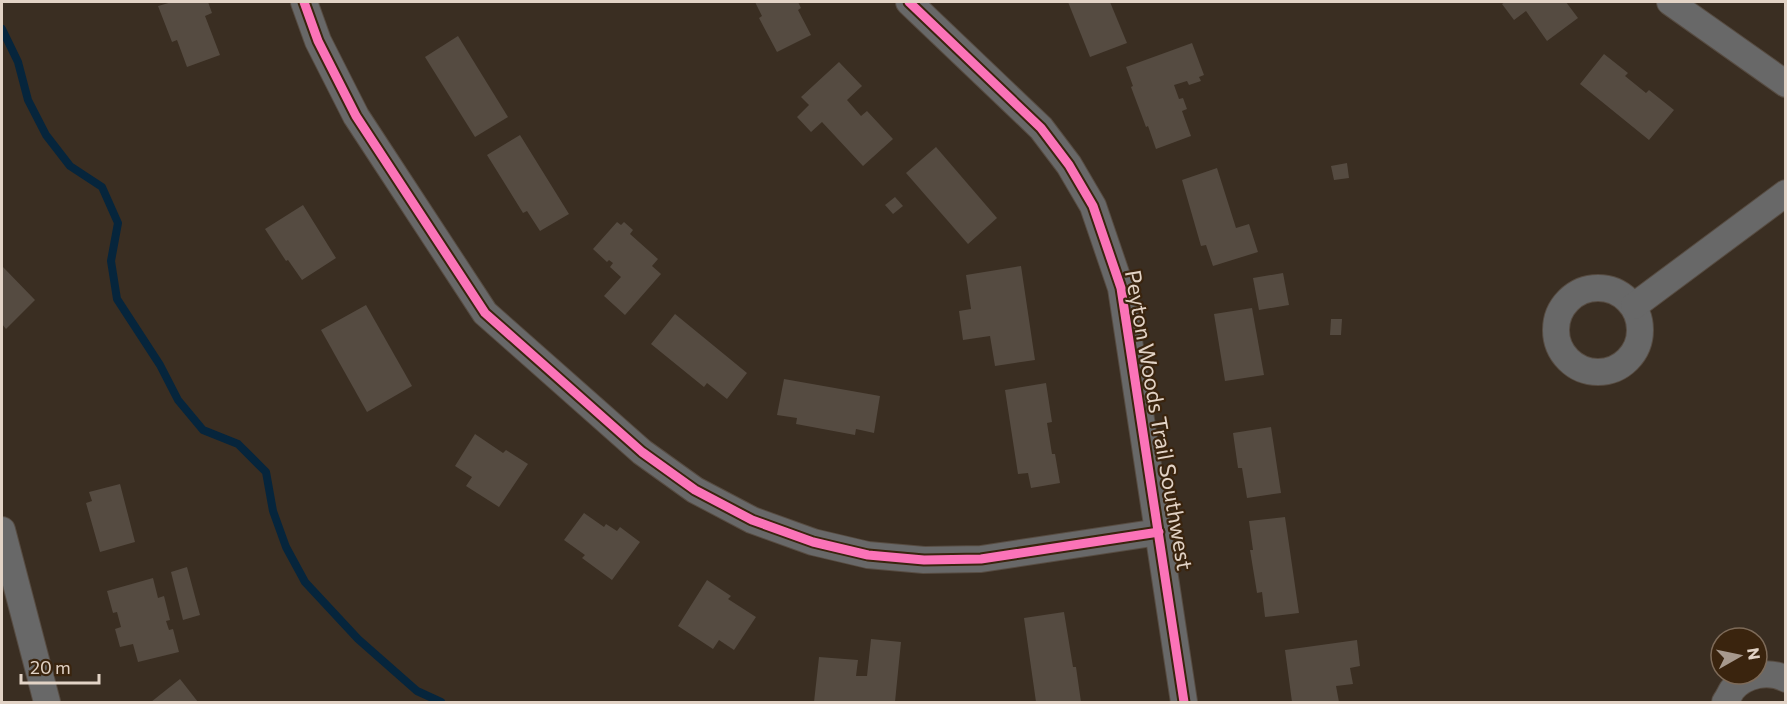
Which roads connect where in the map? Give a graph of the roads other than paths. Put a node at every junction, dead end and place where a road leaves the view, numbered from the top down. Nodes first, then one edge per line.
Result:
1 (304, 2) edge
2 (909, 2) edge
3 (1670, 2) edge
4 (1785, 84) edge
5 (1785, 193) edge
6 (1634, 306) dead end
7 (2, 530) edge
8 (1159, 532) junction
9 (1785, 679) edge
10 (47, 702) edge
11 (1184, 702) edge
12 (1725, 702) edge

1 - 8 street
2 - 8 street, Peyton Woods Trail Southwest
3 - 4 street
5 - 6 street
7 - 10 street
8 - 11 street, Peyton Woods Trail Southwest
9 - 12 street

